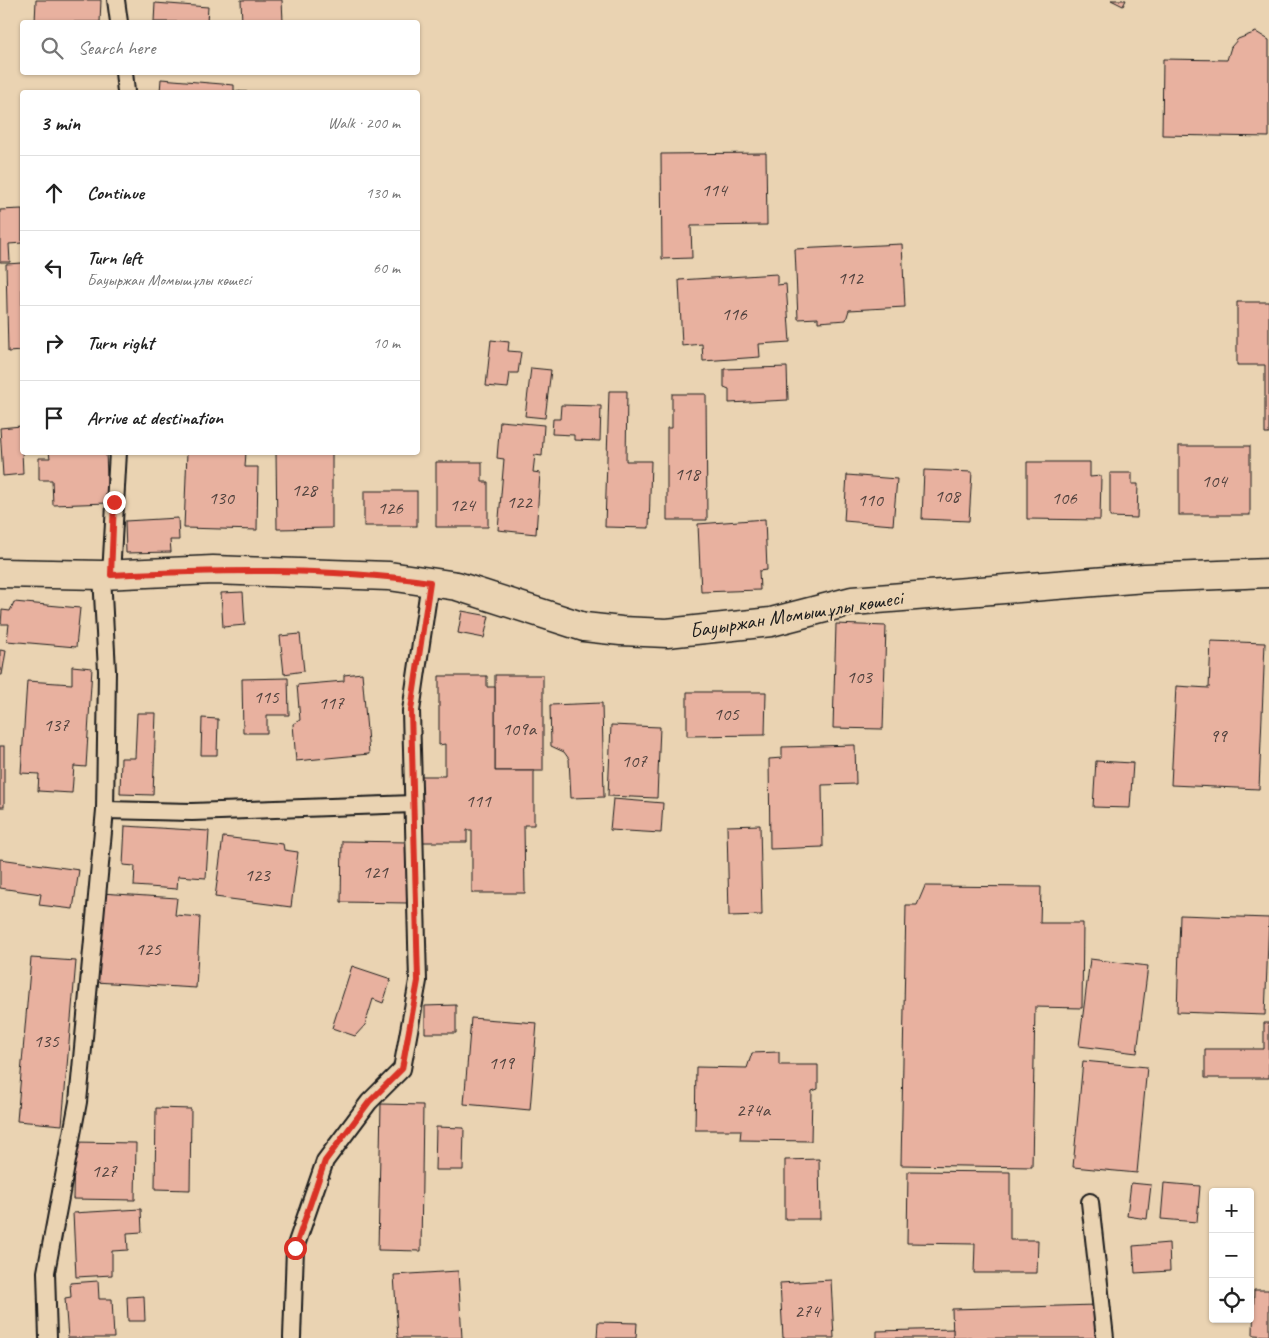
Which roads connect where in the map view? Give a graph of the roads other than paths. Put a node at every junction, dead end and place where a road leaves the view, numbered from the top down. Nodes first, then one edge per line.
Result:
1 (116, 0) edge
2 (119, 20) edge
3 (124, 75) edge
4 (126, 90) edge
5 (118, 455) edge
6 (0, 573) edge
7 (1269, 573) edge
8 (107, 575) junction
9 (430, 582) junction
10 (413, 804) junction
11 (106, 810) junction
12 (1090, 1202) dead end
13 (48, 1338) edge
14 (292, 1338) edge
15 (1105, 1338) edge

1 - 2 lane
3 - 4 lane
5 - 8 lane
6 - 8 street, Бауыржан Момышұлы көшесі
7 - 9 street, Бауыржан Момышұлы көшесі
8 - 9 street, Бауыржан Момышұлы көшесі
8 - 11 lane
9 - 10 lane
10 - 11 lane
10 - 14 lane
11 - 13 lane
12 - 15 lane

